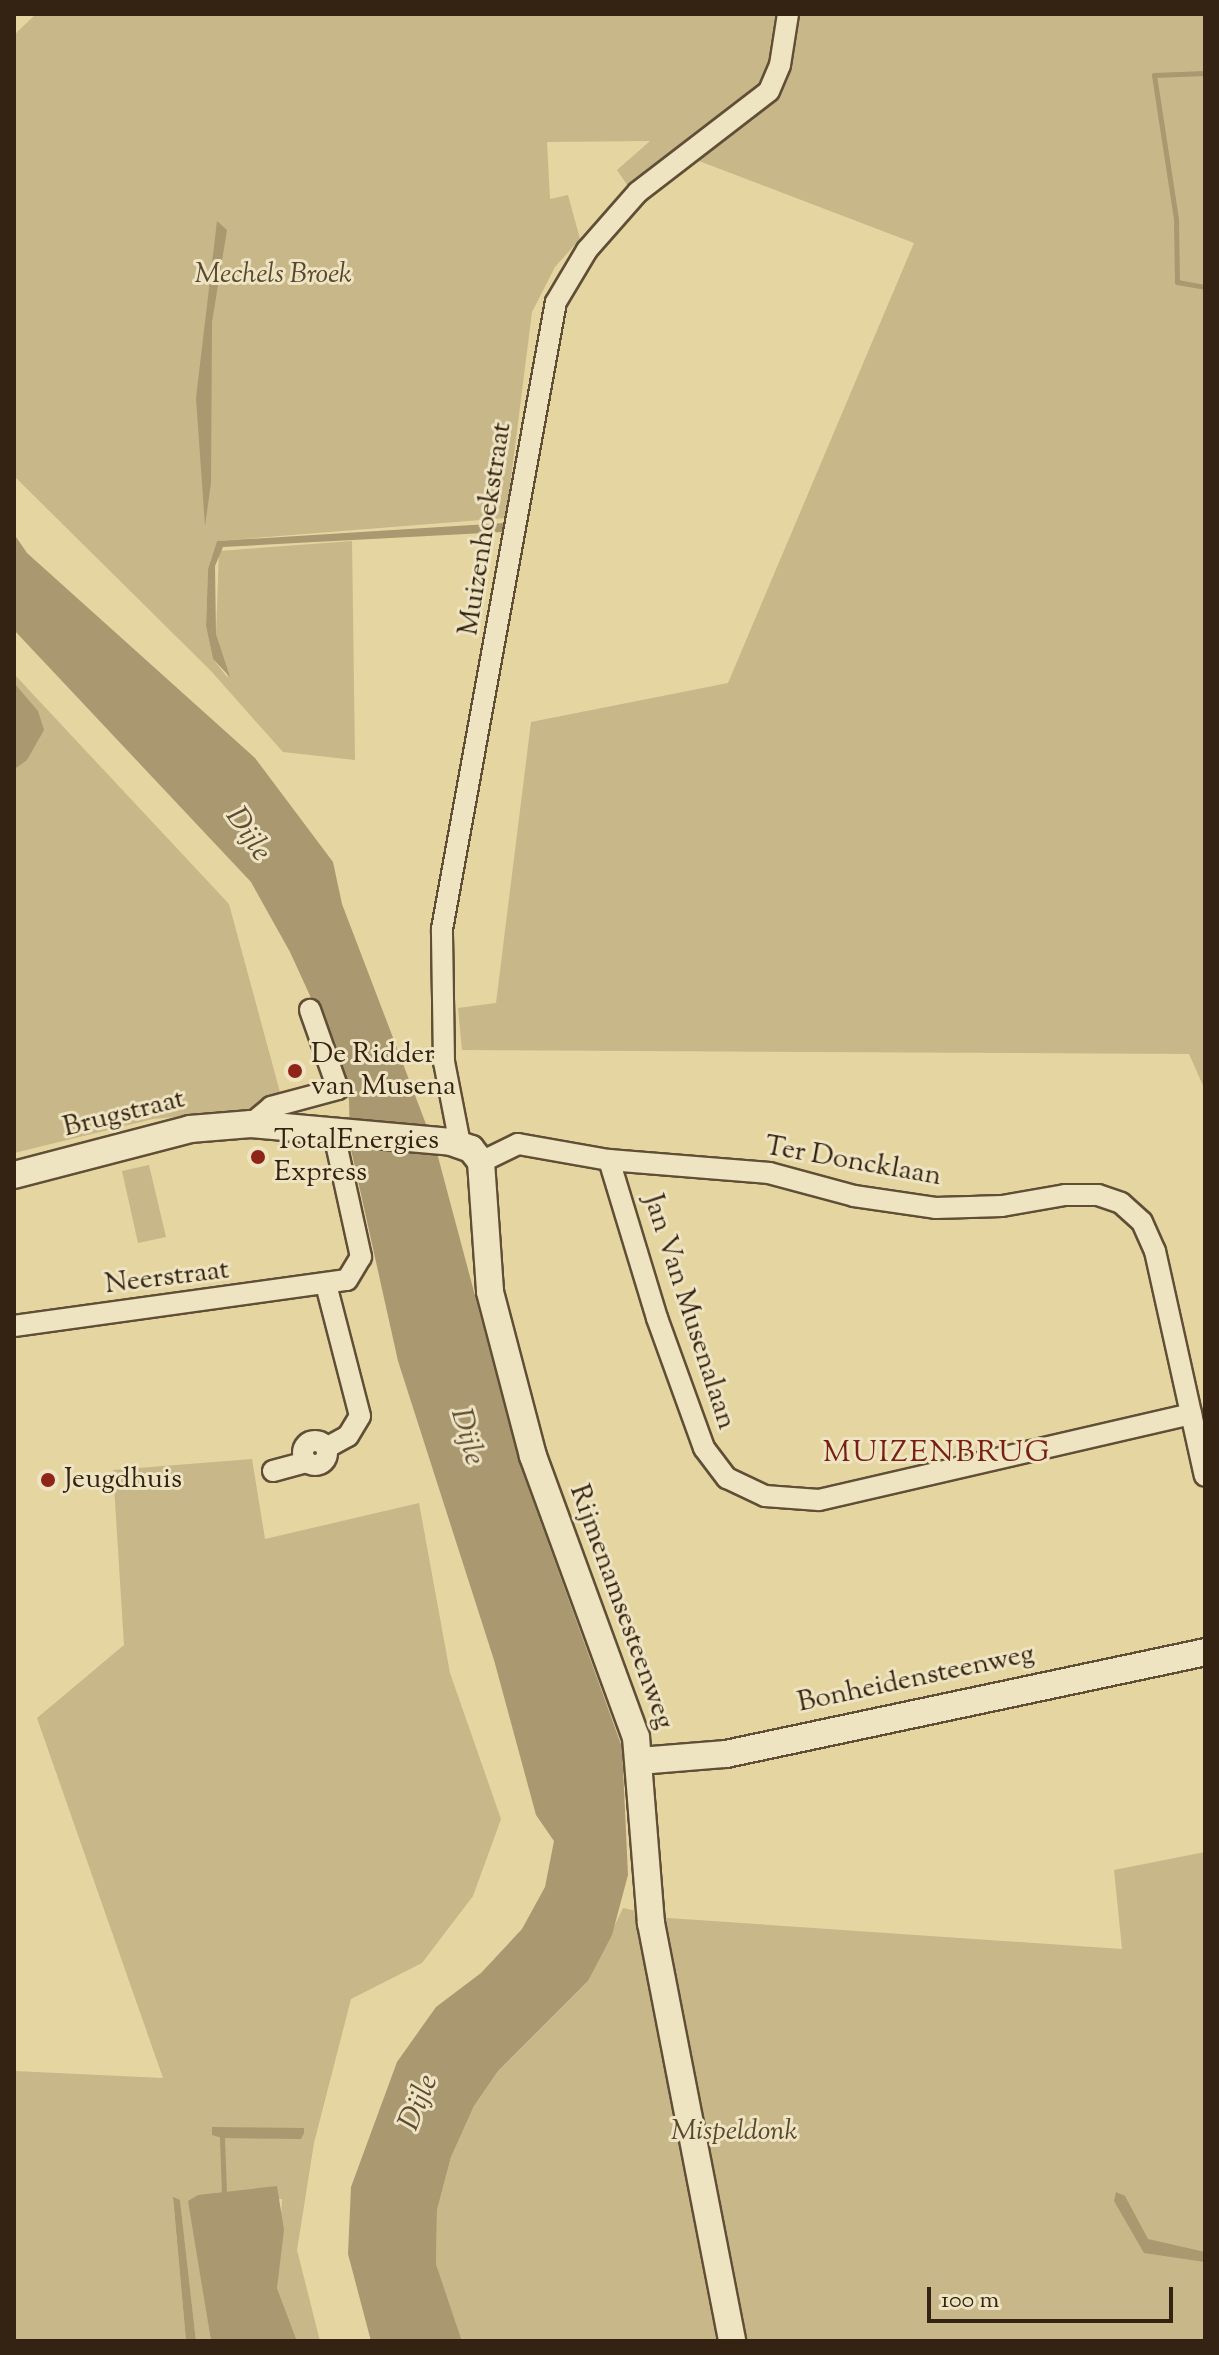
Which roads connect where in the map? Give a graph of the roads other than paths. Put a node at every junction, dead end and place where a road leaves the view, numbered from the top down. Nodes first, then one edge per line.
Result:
1 (788, 14) edge
2 (310, 1010) dead end
3 (251, 1124) junction
4 (336, 1131) junction
5 (452, 1142) junction
6 (609, 1160) junction
7 (481, 1162) junction
8 (14, 1175) edge
9 (326, 1285) junction
10 (14, 1326) edge
11 (1191, 1414) junction
12 (273, 1471) dead end
13 (1205, 1476) edge
14 (1205, 1652) edge
15 (640, 1761) junction
16 (732, 2341) edge

1 - 5 street, Muizenhoekstraat
2 - 3 street, Brugstraat
3 - 4 street, Brugstraat
3 - 8 street, Brugstraat
4 - 5 street, Brugstraat
4 - 9 street, Neerstraat
5 - 7 street
6 - 7 street, Ter Doncklaan
6 - 11 street, Ter Doncklaan
6 - 11 street, Jan Van Musenalaan
7 - 15 street, Rijmenamsesteenweg
9 - 10 street, Neerstraat
9 - 12 street
11 - 13 street, Ter Doncklaan
14 - 15 street, Bonheidensteenweg
15 - 16 street, Rijmenamsesteenweg

